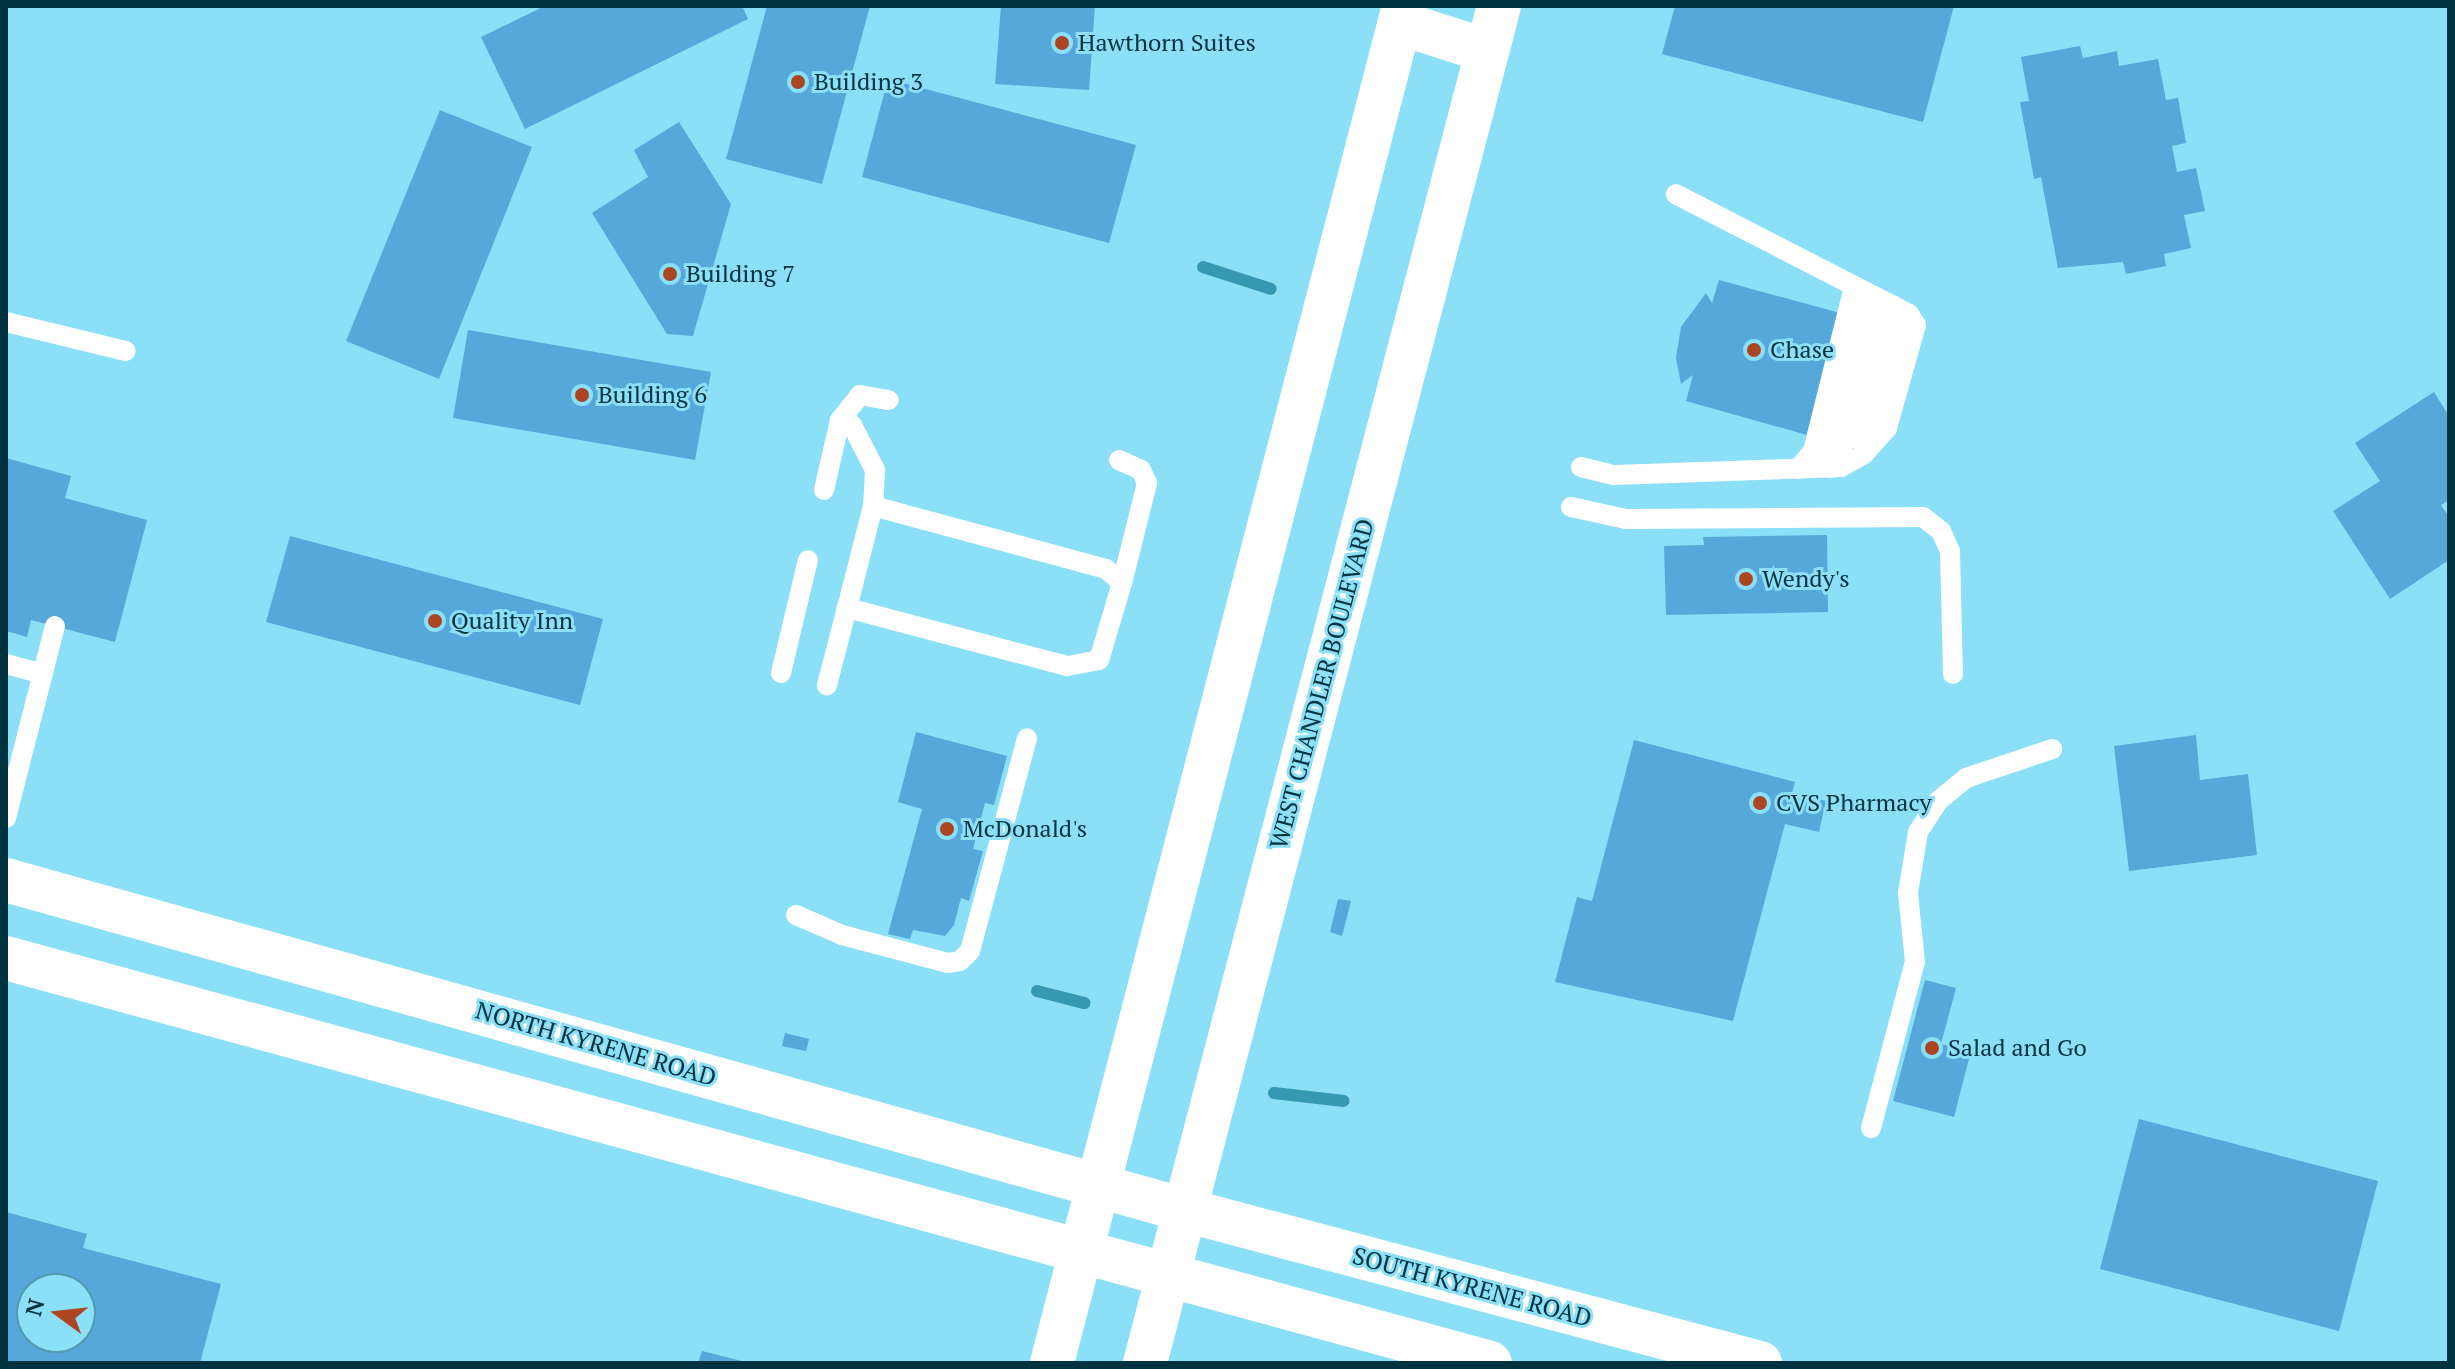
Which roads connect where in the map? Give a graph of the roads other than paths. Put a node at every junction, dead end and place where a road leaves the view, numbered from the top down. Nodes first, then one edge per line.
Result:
1 (1499, 6) edge
2 (1402, 15) edge
3 (1487, 51) junction
4 (1676, 194) dead end
5 (1874, 296) junction
6 (6, 322) edge
7 (126, 351) dead end
8 (889, 400) dead end
9 (840, 420) junction
10 (1119, 460) dead end
11 (1581, 467) dead end
12 (1814, 468) junction
13 (824, 490) dead end
14 (873, 506) junction
15 (1571, 507) dead end
16 (808, 560) dead end
17 (1122, 583) junction
18 (847, 608) junction
19 (55, 626) dead end
20 (6, 664) edge
21 (781, 673) dead end
22 (43, 674) junction
23 (1953, 674) dead end
24 (827, 685) dead end
25 (1027, 738) dead end
26 (2052, 749) dead end
27 (6, 818) edge
28 (6, 880) edge
29 (796, 915) dead end
30 (6, 958) edge
31 (1871, 1128) dead end
32 (1099, 1185) junction
33 (1185, 1210) junction
34 (1081, 1254) junction
35 (1167, 1277) junction
36 (1052, 1363) edge
37 (1145, 1363) edge
38 (1490, 1363) edge
39 (1760, 1363) edge

1 - 3 main road, WEST CHANDLER BOULEVARD
2 - 3 main road
2 - 32 main road
3 - 33 main road, WEST CHANDLER BOULEVARD
4 - 5 lane
5 - 12 lane
5 - 12 lane
5 - 12 lane
6 - 7 lane
8 - 9 lane
9 - 13 lane
9 - 14 lane
10 - 17 lane
11 - 12 lane
14 - 17 lane
14 - 18 lane
15 - 23 lane
16 - 21 lane
17 - 18 lane
18 - 24 lane
19 - 22 lane
20 - 22 lane
22 - 27 lane
25 - 29 lane
26 - 31 lane
28 - 32 main road, NORTH KYRENE ROAD
30 - 34 main road
32 - 33 main road, NORTH KYRENE ROAD
32 - 34 main road
33 - 35 main road, WEST CHANDLER BOULEVARD
33 - 39 main road, SOUTH KYRENE ROAD
34 - 35 main road
34 - 36 main road
35 - 37 main road, WEST CHANDLER BOULEVARD
35 - 38 main road

